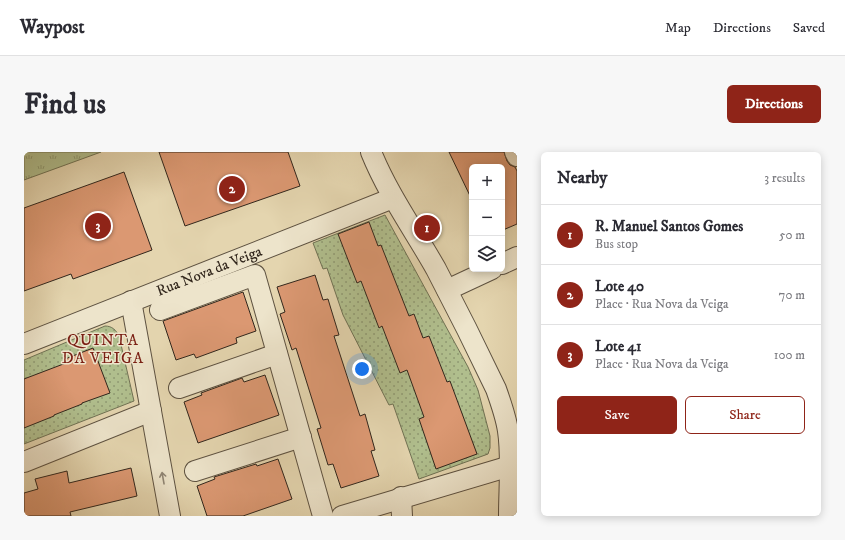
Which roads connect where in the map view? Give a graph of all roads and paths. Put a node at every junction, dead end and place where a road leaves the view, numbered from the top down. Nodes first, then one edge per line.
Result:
1 (371, 152) edge
2 (515, 152) edge
3 (517, 156) edge
4 (393, 198) junction
5 (484, 272) edge
6 (447, 290) junction
7 (131, 301) junction
8 (160, 310) dead end
9 (24, 344) edge
10 (277, 354) junction
11 (179, 388) dead end
12 (151, 411) junction
13 (513, 433) edge
14 (301, 437) junction
15 (24, 462) edge
16 (510, 466) junction
17 (195, 472) dead end
18 (402, 507) edge
19 (170, 516) edge
20 (323, 516) edge
21 (342, 516) edge
22 (509, 516) edge

1 - 4 street
2 - 3 street
4 - 6 street
4 - 7 street, Rua Nova da Veiga
5 - 6 street
6 - 13 street
7 - 9 street, Rua Nova da Veiga
7 - 12 street
8 - 10 street
10 - 11 street
10 - 14 street
12 - 15 street
19 -> 12 street
13 - 16 street
14 - 17 street
14 - 20 street
16 - 18 street
16 - 22 street
18 - 21 street

